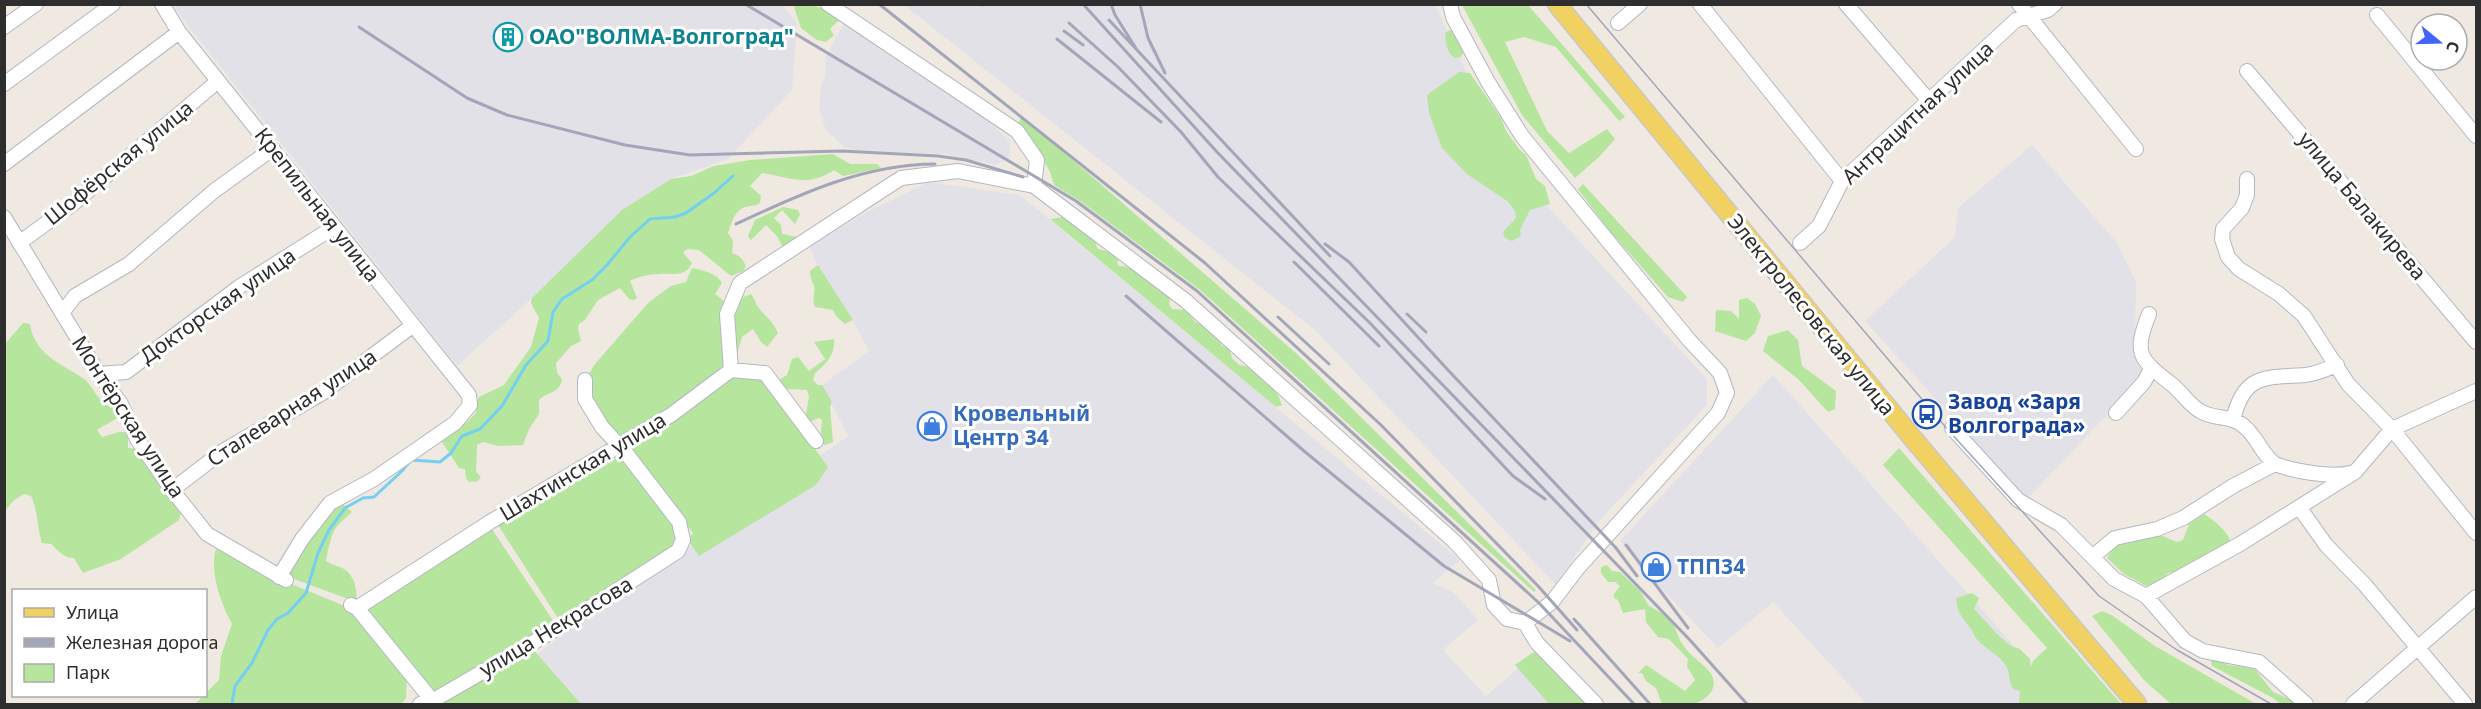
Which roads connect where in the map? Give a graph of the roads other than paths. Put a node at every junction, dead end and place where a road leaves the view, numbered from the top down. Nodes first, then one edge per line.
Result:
1 (113, 4) edge
2 (162, 4) edge
3 (828, 4) edge
4 (1450, 4) edge
5 (1557, 4) edge
6 (1640, 4) edge
7 (1700, 4) edge
8 (1846, 4) edge
9 (2019, 4) edge
10 (2055, 4) edge
11 (26, 7) edge
12 (2377, 15) dead end
13 (2030, 16) junction
14 (1618, 22) dead end
15 (4, 27) edge
16 (179, 32) junction
17 (2247, 71) dead end
18 (218, 81) junction
19 (4, 84) edge
20 (1930, 102) junction
21 (2476, 136) edge
22 (272, 149) junction
23 (2136, 149) dead end
24 (4, 164) edge
25 (2247, 179) dead end
26 (1842, 181) junction
27 (1034, 186) junction
28 (4, 217) edge
29 (334, 227) junction
30 (19, 243) junction
31 (1800, 243) dead end
32 (62, 313) junction
33 (2149, 314) dead end
34 (412, 326) junction
35 (2476, 342) edge
36 (2337, 365) junction
37 (2151, 369) junction
38 (731, 370) junction
39 (99, 374) junction
40 (585, 380) dead end
41 (2476, 391) edge
42 (2115, 413) dead end
43 (2233, 420) junction
44 (1952, 428) dead end
45 (2392, 429) junction
46 (816, 441) dead end
47 (619, 445) junction
48 (2275, 464) junction
49 (2355, 471) junction
50 (172, 490) junction
51 (2299, 507) junction
52 (2476, 533) edge
53 (2092, 556) junction
54 (283, 579) joint
55 (2146, 596) junction
56 (2476, 597) edge
57 (1525, 623) junction
58 (2416, 648) junction
59 (429, 703) edge
60 (1596, 705) edge
61 (2138, 705) edge
62 (2306, 705) edge
63 (2353, 705) edge
64 (2465, 705) edge

1 - 19 street
2 - 16 street, Крепильная улица
3 - 27 street
4 - 57 street
5 - 61 main road, Электролесовская улица
6 - 14 street
7 - 26 street
8 - 20 street
9 - 13 street
10 - 13 street, Антрацитная улица
11 - 15 street
12 - 21 street
13 - 20 street, Антрацитная улица
13 - 23 street
16 - 18 street, Крепильная улица
16 - 24 street
17 - 35 street, улица Балакирева
18 - 22 street, Крепильная улица
18 - 30 street, Шофёрская улица
20 - 26 street, Антрацитная улица
22 - 29 street, Крепильная улица
22 - 32 street
25 - 36 street
26 - 31 street, Антрацитная улица
27 - 38 street
27 - 57 street
28 - 30 street, Монтёрская улица
29 - 34 street, Крепильная улица
29 - 39 street, Докторская улица
30 - 32 street, Монтёрская улица
32 - 39 street, Монтёрская улица
33 - 37 street
34 - 50 street, Сталеварная улица
34 - 54 street, Крепильная улица
36 - 43 street
36 - 45 street
37 - 42 street
37 - 43 street
38 - 46 street
38 - 47 street, Шахтинская улица
39 - 50 street, Монтёрская улица
40 - 47 street
41 - 45 street
43 - 48 street
44 - 53 street
45 - 49 street
45 - 52 street
47 - 59 street, улица Некрасова
47 - 59 street, Шахтинская улица
48 - 49 street
48 - 53 street
49 - 51 street
50 - 54 street, Монтёрская улица
51 - 55 street
51 - 58 street
53 - 55 street
55 - 62 street
56 - 58 street
57 - 60 street
58 - 63 street
58 - 64 street

